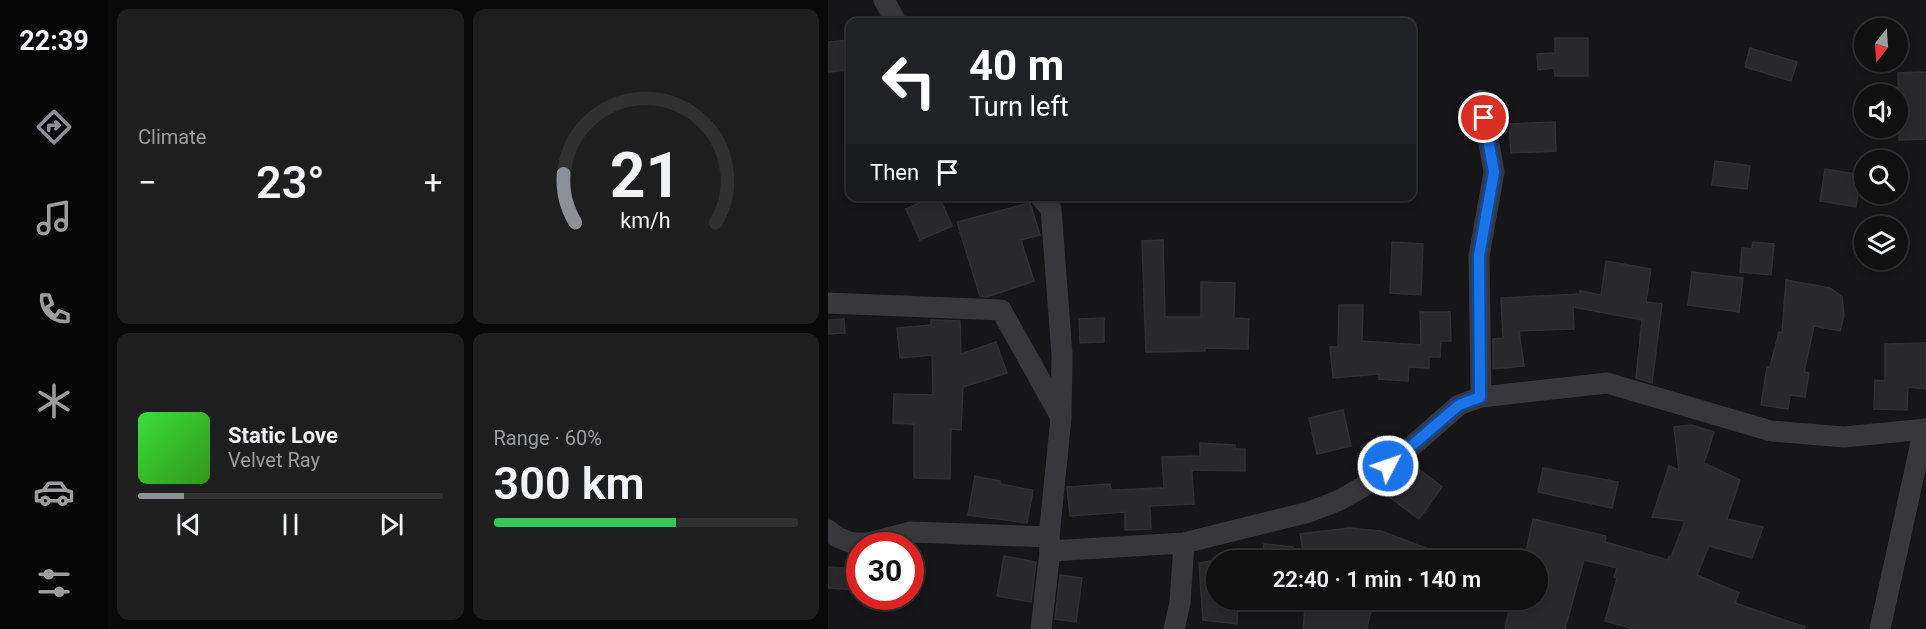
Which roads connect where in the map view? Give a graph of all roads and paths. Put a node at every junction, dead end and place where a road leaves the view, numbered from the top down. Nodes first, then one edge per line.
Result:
1 (884, 0) edge
2 (894, 18) edge
3 (1480, 100) dead end
4 (1044, 201) edge
5 (828, 303) edge
6 (1480, 397) junction
7 (1061, 418) junction
8 (1925, 429) edge
9 (828, 530) edge
10 (1184, 543) junction
11 (1050, 544) junction
12 (1041, 629) edge
13 (1174, 629) edge
14 (1880, 629) edge

1 - 2 street
3 - 6 street
4 - 7 street
5 - 7 street
6 - 8 street
6 - 10 street
7 - 11 street
8 - 14 street
9 - 11 street
10 - 11 street
10 - 13 street
11 - 12 street

